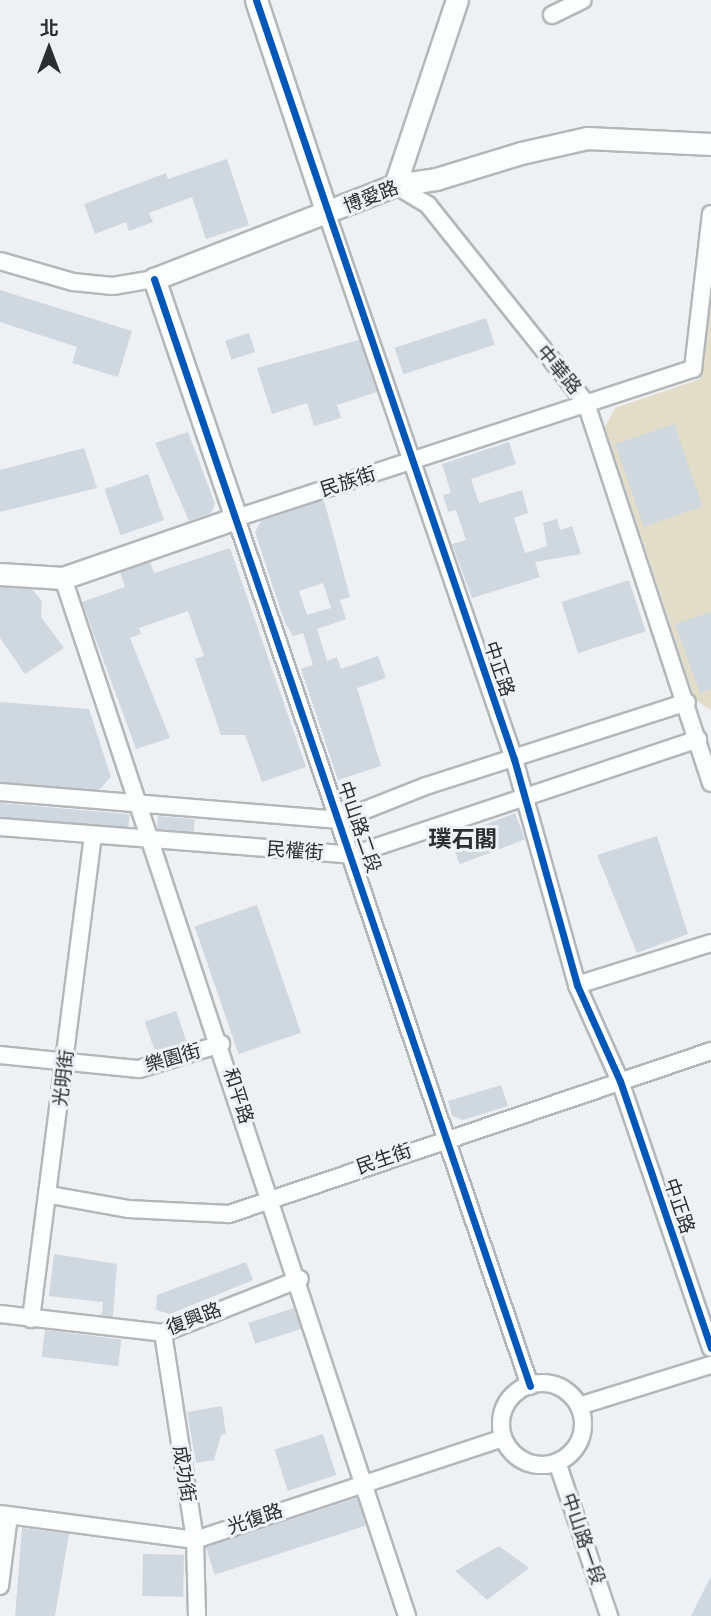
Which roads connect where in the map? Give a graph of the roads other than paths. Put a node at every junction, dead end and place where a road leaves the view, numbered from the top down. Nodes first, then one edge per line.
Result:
1 (256, 0) edge
2 (457, 0) edge
3 (583, 0) edge
4 (552, 15) dead end
5 (711, 144) edge
6 (395, 185) junction
7 (327, 214) junction
8 (711, 214) edge
9 (0, 261) edge
10 (154, 279) junction
11 (586, 403) junction
12 (410, 461) junction
13 (236, 519) junction
14 (0, 574) edge
15 (63, 578) junction
16 (687, 702) junction
17 (701, 730) edge
18 (514, 760) junction
19 (711, 783) edge
20 (0, 793) edge
21 (524, 793) junction
22 (139, 808) junction
23 (340, 820) junction
24 (0, 827) edge
25 (93, 836) junction
26 (151, 842) junction
27 (352, 855) junction
28 (711, 943) edge
29 (577, 985) junction
30 (221, 1044) junction
31 (711, 1051) edge
32 (0, 1055) edge
33 (66, 1062) junction
34 (620, 1081) junction
35 (446, 1138) junction
36 (50, 1195) junction
37 (272, 1200) junction
38 (300, 1279) junction
39 (0, 1314) edge
40 (31, 1319) junction
41 (163, 1333) junction
42 (711, 1348) edge
43 (711, 1365) edge
44 (530, 1386) junction
45 (579, 1406) junction
46 (503, 1438) junction
47 (557, 1462) junction
48 (362, 1483) junction
49 (4, 1515) edge
50 (195, 1540) junction
51 (0, 1586) edge
52 (197, 1616) edge
53 (407, 1616) edge
54 (609, 1616) edge

1 - 7 street, 中正路
2 - 6 street
3 - 4 street
5 - 6 street, 博愛路
6 - 7 street, 博愛路
6 - 11 street, 中華路
7 - 10 street, 博愛路
7 - 12 street, 中正路
8 - 11 street, 民族街
9 - 10 street, 博愛路
10 - 13 street, 中山路二段
11 - 12 street, 民族街
11 - 16 street, 中華路
12 - 13 street, 民族街
12 - 18 street, 中正路
13 - 15 street, 民族街
13 - 23 street, 中山路二段
14 - 15 street, 民族街
15 - 22 street, 和平路
16 - 17 street, 中華路
16 - 18 street, 民權街
17 - 19 street, 中華路
17 - 21 street, 民權街
18 - 21 street, 中正路
18 - 23 street, 民權街
20 - 22 street, 民權街
21 - 27 street, 民權街
21 - 29 street, 中正路
22 - 23 street, 民權街
22 - 26 street, 和平路
23 - 27 street, 中山路二段
24 - 25 street, 民權街
25 - 26 street, 民權街
25 - 33 street, 光明街
26 - 27 street, 民權街
26 - 30 street, 和平路
27 - 35 street, 中山路二段
28 - 29 street
29 - 34 street, 中正路
30 - 33 street, 樂園街
30 - 37 street, 和平路
31 - 34 street, 民生街
32 - 33 street, 樂園街
33 - 36 street, 光明街
34 - 35 street, 民生街
34 - 42 street, 中正路
35 - 37 street, 民生街
35 - 44 street, 中山路二段
36 - 37 street, 民生街
36 - 40 street, 光明街
37 - 38 street, 和平路
38 - 41 street, 復興路
38 - 48 street, 和平路
39 - 40 street, 復興路
40 - 41 street, 復興路
41 - 50 street, 成功街
43 - 45 street
44 - 45 street
44 - 46 street
45 - 47 street
46 - 47 street
46 - 48 street, 光復路
47 - 54 street, 中山路一段
48 - 50 street, 光復路
48 - 53 street, 和平路
49 - 50 street, 光復路
49 - 51 street
50 - 52 street, 成功街

